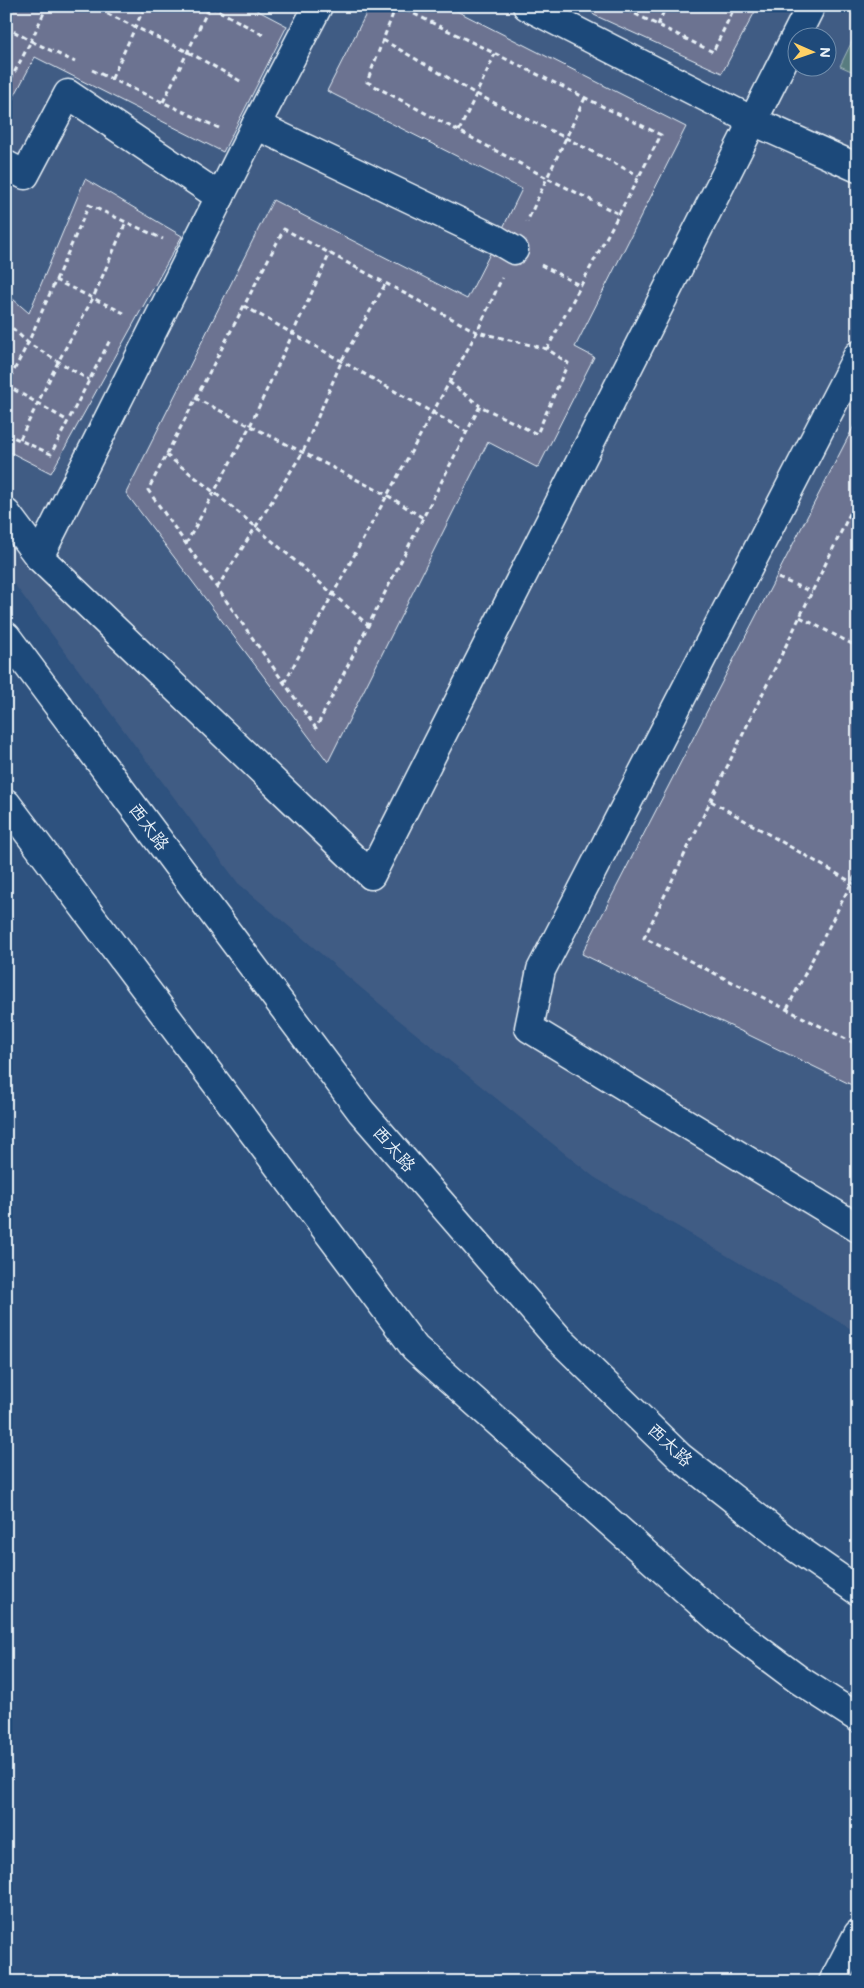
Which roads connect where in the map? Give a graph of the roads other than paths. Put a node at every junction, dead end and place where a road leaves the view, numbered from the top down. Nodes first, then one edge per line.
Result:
1 (318, 6) edge
2 (811, 6) edge
3 (535, 8) edge
4 (753, 121) junction
5 (256, 125) junction
6 (6, 165) edge
7 (858, 168) edge
8 (220, 197) junction
9 (514, 250) road end
10 (858, 355) edge
11 (6, 513) edge
12 (39, 557) junction
13 (6, 636) edge
14 (6, 803) edge
15 (858, 1228) edge
16 (858, 1591) edge
17 (858, 1718) edge
18 (858, 1934) edge
19 (833, 1982) edge

1 - 5 street
2 - 4 street
3 - 4 street
4 - 7 street
4 - 12 street
5 - 8 street
5 - 9 street
6 - 8 street
8 - 12 street
10 - 15 street
11 - 12 street
13 - 16 street, 西太路
14 - 17 street
18 - 19 street

